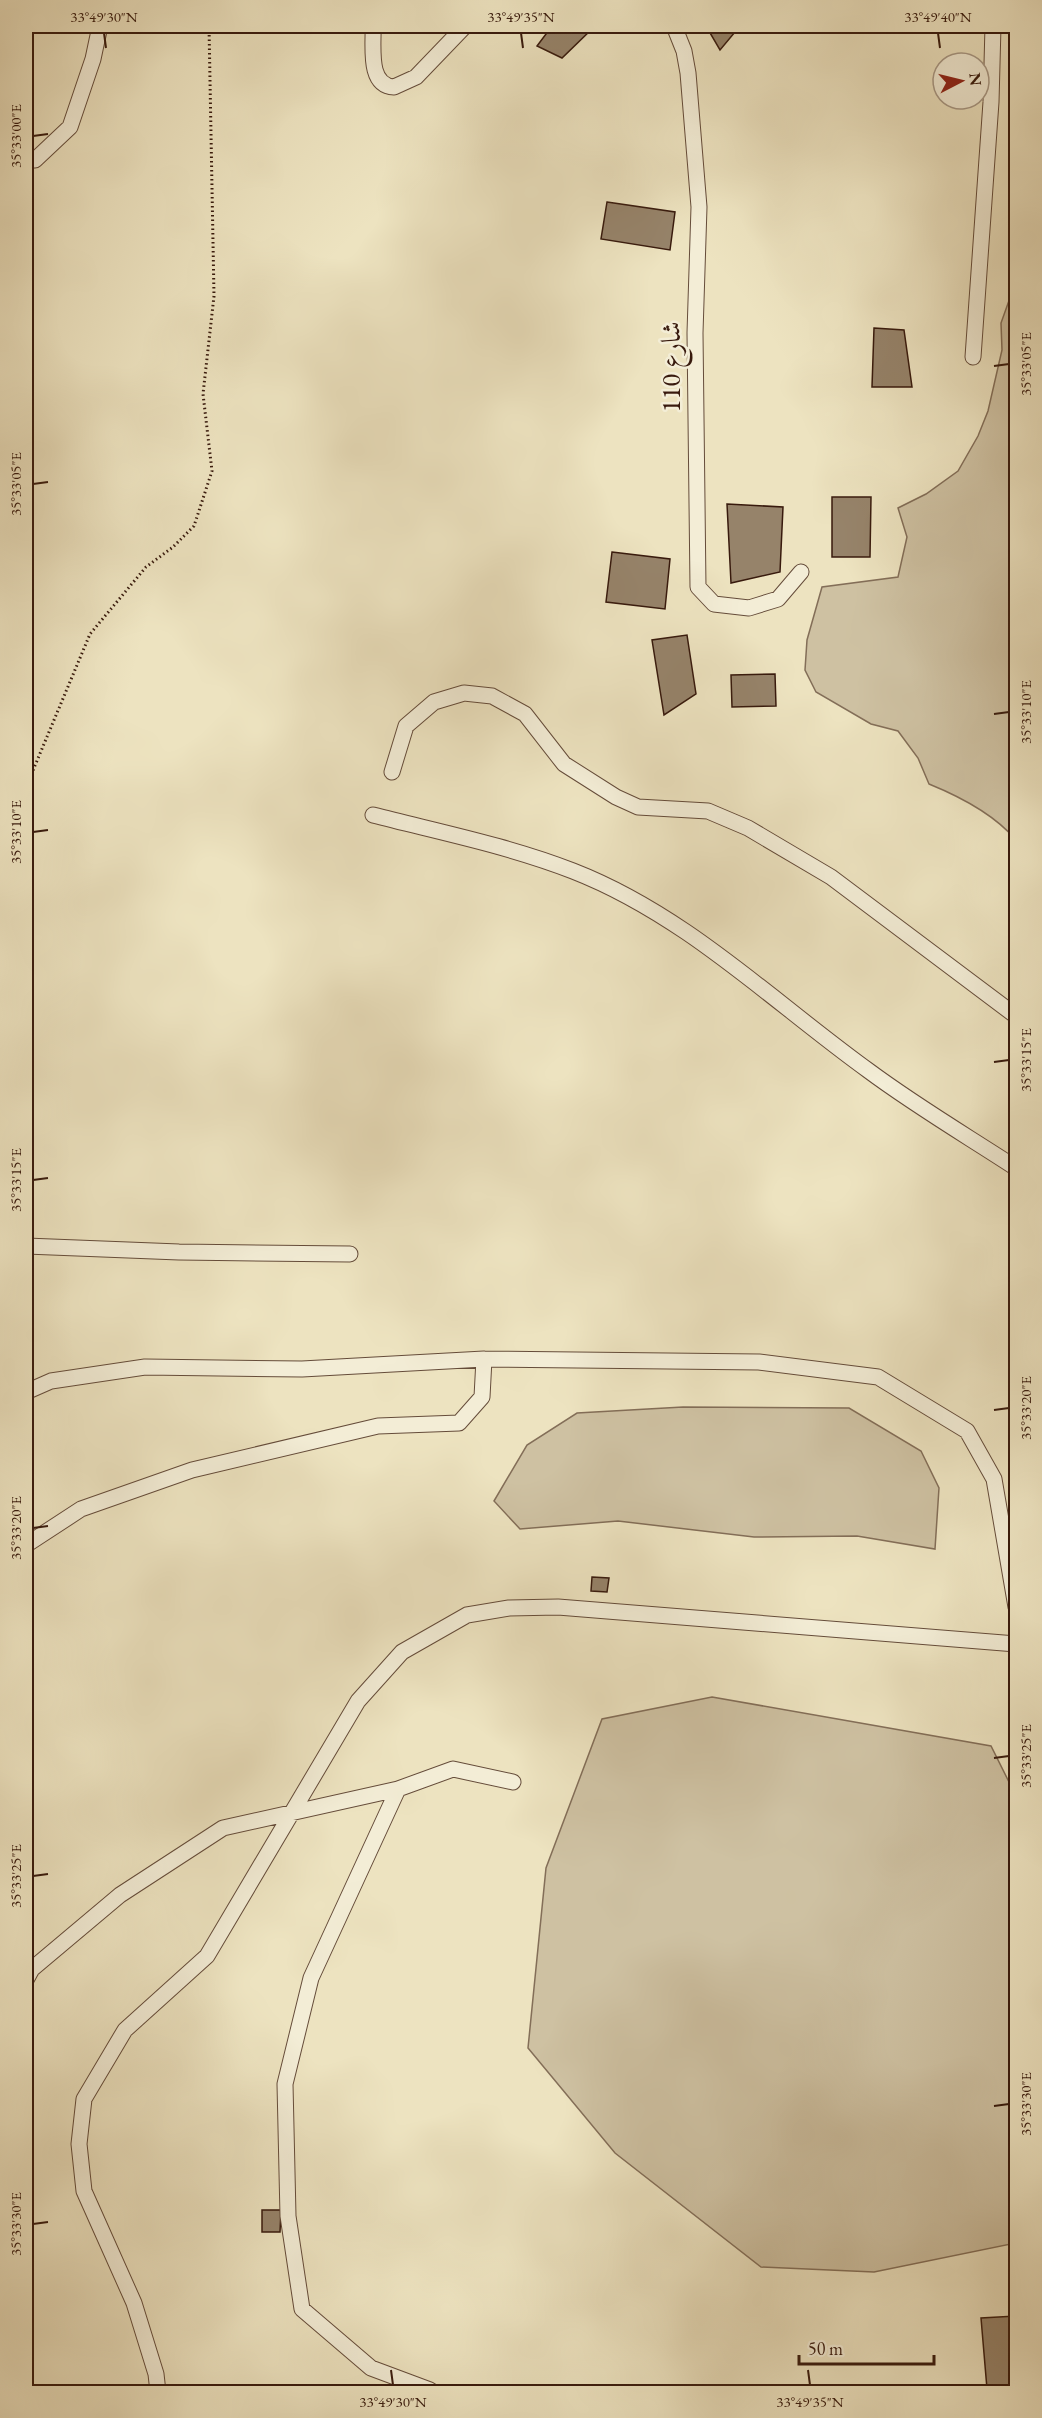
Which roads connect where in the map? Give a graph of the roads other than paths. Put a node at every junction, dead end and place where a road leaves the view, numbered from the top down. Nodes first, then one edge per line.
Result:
1 (100, 26) edge
2 (374, 26) edge
3 (465, 26) edge
4 (674, 26) edge
5 (993, 26) edge
6 (26, 159) edge
7 (973, 357) dead end
8 (801, 572) dead end
9 (392, 772) dead end
10 (373, 815) dead end
11 (1017, 1016) edge
12 (1017, 1168) edge
13 (26, 1246) edge
14 (350, 1254) dead end
15 (484, 1359) junction
16 (26, 1392) edge
17 (26, 1545) edge
18 (1016, 1605) edge
19 (1017, 1644) edge
20 (513, 1782) dead end
21 (398, 1790) junction
22 (294, 1812) junction
23 (26, 1980) edge
24 (430, 2390) dead end
25 (158, 2392) edge

1 - 6 street
2 - 3 street
4 - 8 street, شارع 110
5 - 7 street
9 - 11 street
10 - 12 street
13 - 14 street
15 - 16 street
15 - 17 street
15 - 18 street
19 - 22 street
20 - 21 street
21 - 22 street
21 - 24 street
22 - 23 street
22 - 25 street

